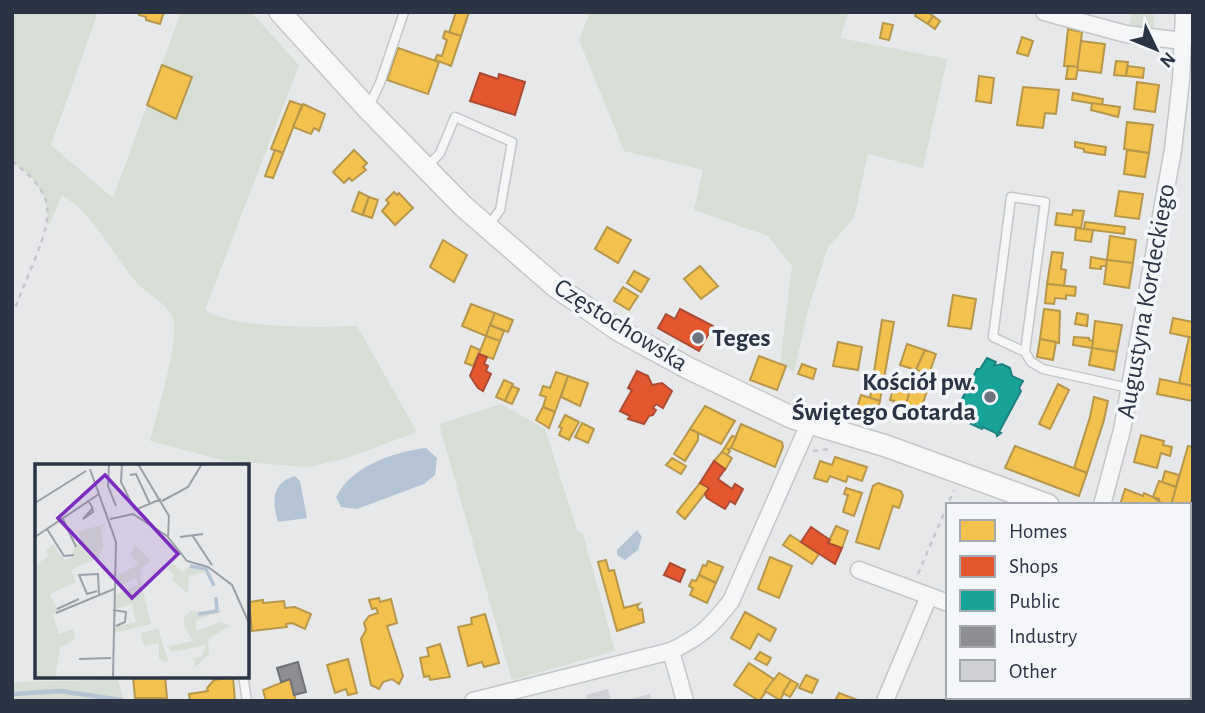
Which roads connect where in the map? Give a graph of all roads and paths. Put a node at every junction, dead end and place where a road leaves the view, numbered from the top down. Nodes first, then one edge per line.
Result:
1 (280, 12) edge
2 (404, 12) edge
3 (1044, 12) edge
4 (1184, 12) edge
5 (1072, 16) edge
6 (1183, 41) junction
7 (1187, 81) edge
8 (368, 109) junction
9 (12, 161) edge
10 (426, 168) junction
11 (487, 228) junction
12 (12, 315) edge
13 (1025, 352) junction
14 (1129, 388) junction
15 (809, 424) junction
16 (954, 489) dead end
17 (948, 503) edge
18 (1043, 503) edge
19 (1103, 503) edge
20 (946, 508) edge
21 (859, 570) dead end
22 (911, 590) junction
23 (929, 596) junction
24 (946, 602) edge
25 (671, 651) junction
26 (243, 678) edge
27 (687, 700) edge
28 (247, 701) edge
29 (473, 701) edge
30 (885, 701) edge

1 - 8 main road, Częstochowska
2 - 8 lane
3 - 5 street
4 - 6 street, Augustyna Kordeckiego
5 - 6 street
6 - 7 street, Augustyna Kordeckiego
7 - 14 street, Augustyna Kordeckiego
8 - 10 main road, Częstochowska
9 - 12 path
10 - 11 main road, Częstochowska
10 - 11 lane
11 - 15 main road, Częstochowska
13 - 13 lane
13 - 14 lane
14 - 19 street, Augustyna Kordeckiego
15 - 18 main road, Częstochowska
15 - 25 street
16 - 17 path
20 - 22 path
21 - 22 street
22 - 23 street
23 - 24 street
23 - 30 street
25 - 27 street
25 - 29 street
26 - 28 lane

